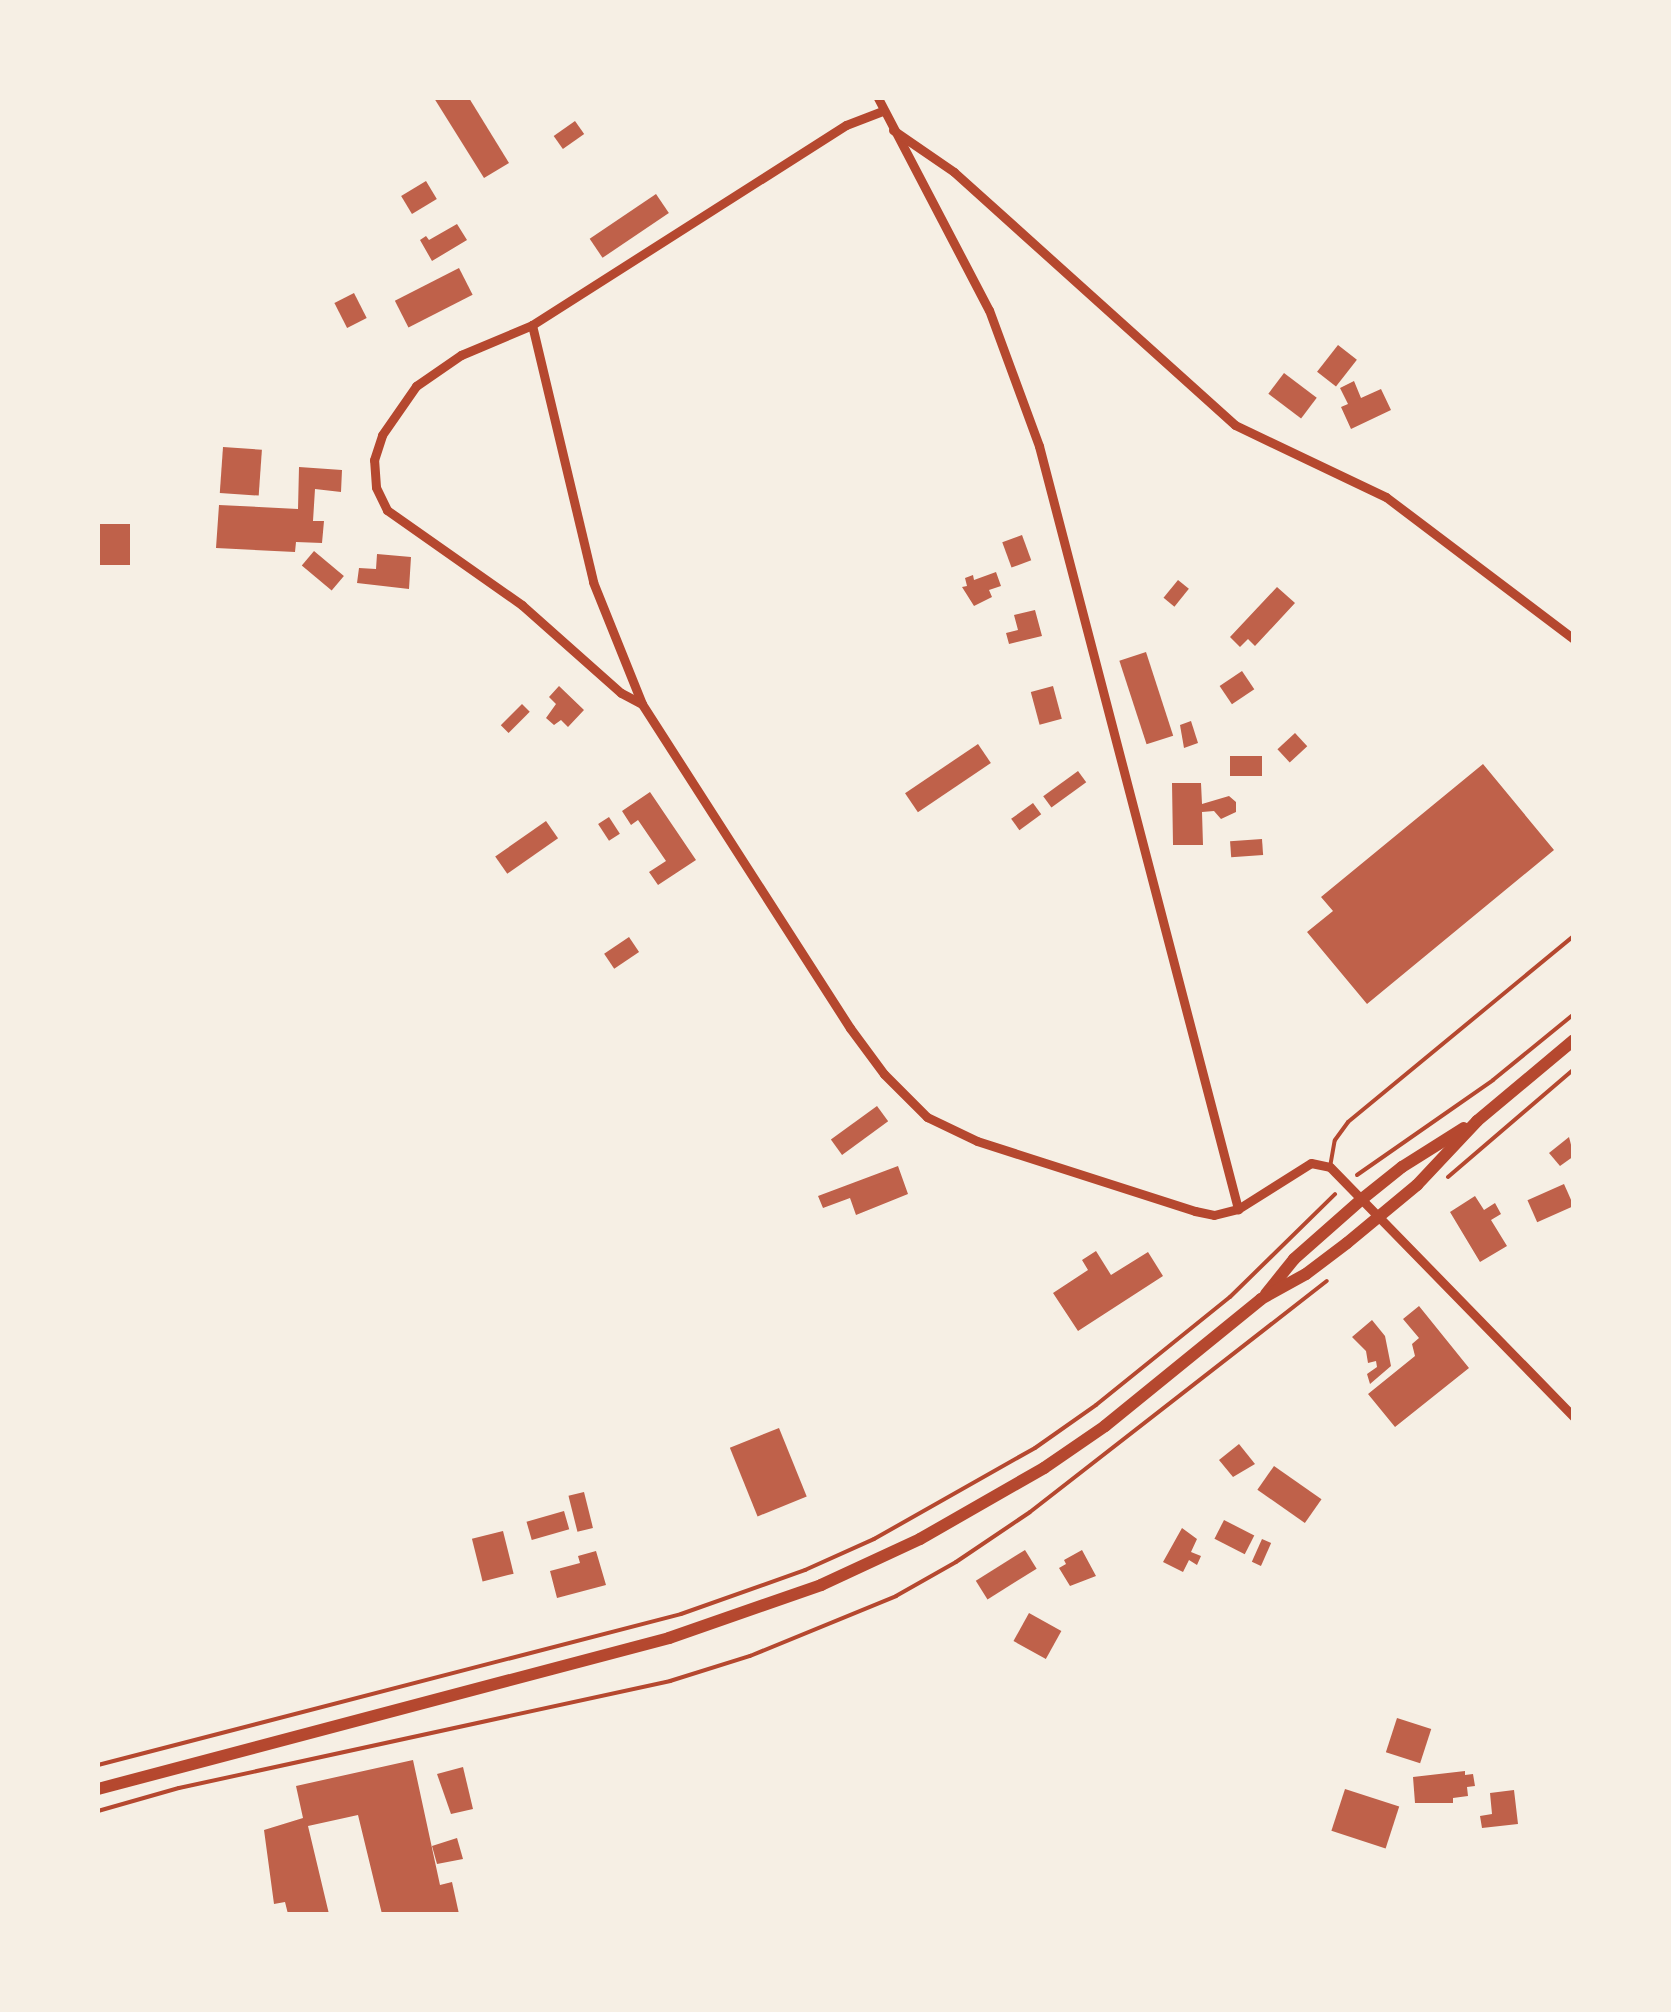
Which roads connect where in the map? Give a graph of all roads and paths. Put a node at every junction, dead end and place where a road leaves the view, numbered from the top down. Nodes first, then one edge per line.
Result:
1 (878, 98) edge
2 (882, 111) junction
3 (890, 128) junction
4 (532, 325) junction
5 (1574, 639) edge
6 (642, 704) junction
7 (1574, 936) edge
8 (1574, 1014) edge
9 (1574, 1040) edge
10 (1574, 1070) edge
11 (1477, 1121) junction
12 (1330, 1166) junction
13 (1347, 1182) junction
14 (1442, 1183) dead end
15 (1362, 1199) junction
16 (1238, 1209) junction
17 (1379, 1218) junction
18 (1261, 1300) junction
19 (1574, 1417) edge
20 (98, 1765) edge
21 (98, 1789) edge

1 - 2 street
2 - 3 street
2 - 4 street
3 - 5 street
3 - 16 street
4 - 6 street
4 - 6 street
6 - 16 street
7 - 12 lane
8 - 13 path
9 - 11 main road
10 - 14 path
11 - 15 main road
11 - 17 main road
12 - 13 street
12 - 16 street
13 - 15 street
13 - 20 path
15 - 17 street
15 - 18 main road
17 - 18 main road
17 - 19 street
18 - 21 main road

